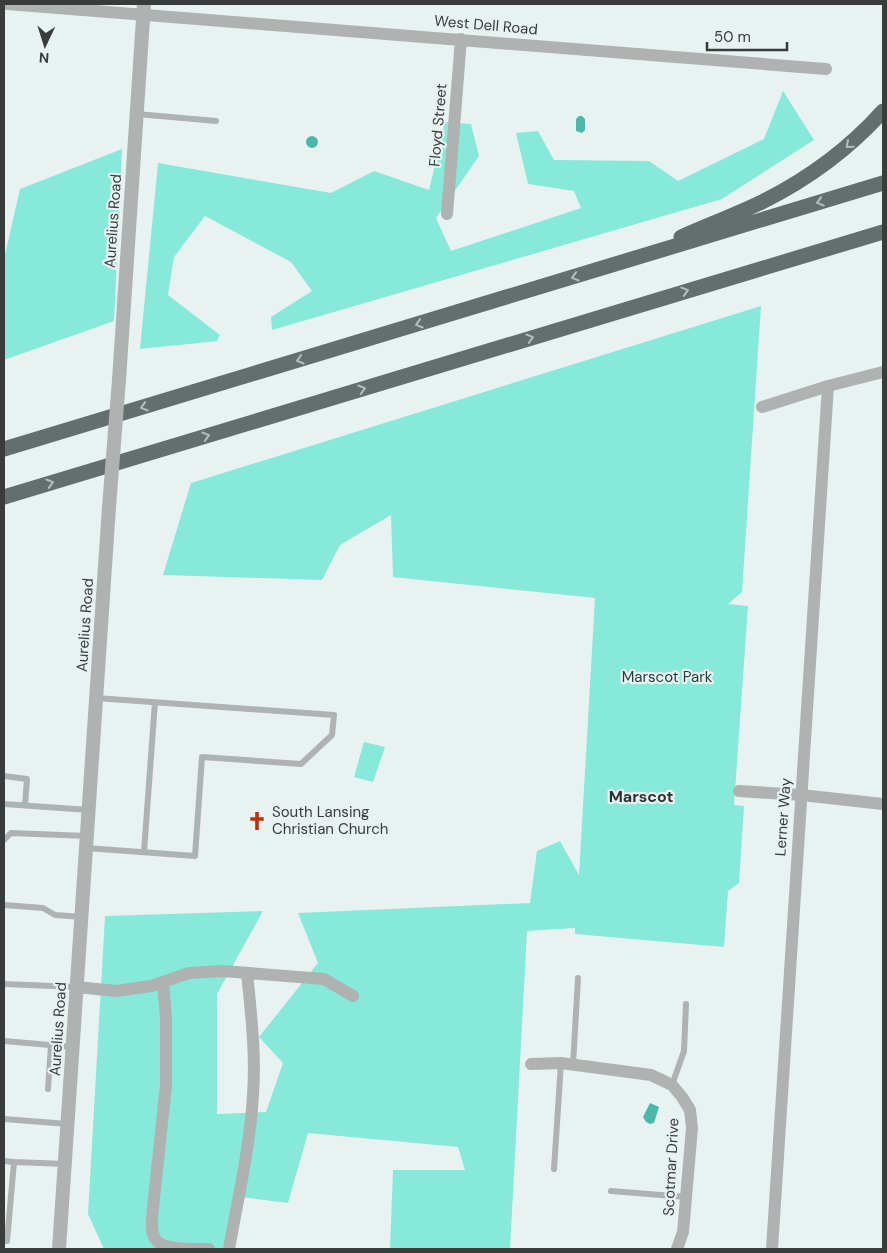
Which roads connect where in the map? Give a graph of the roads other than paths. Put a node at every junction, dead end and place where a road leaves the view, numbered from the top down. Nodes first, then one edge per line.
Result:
1 (7, 4) edge
2 (144, 9) edge
3 (461, 39) junction
4 (826, 70) dead end
5 (883, 111) edge
6 (137, 114) junction
7 (216, 121) dead end
8 (883, 183) edge
9 (447, 214) dead end
10 (883, 232) edge
11 (883, 241) edge
12 (621, 263) junction
13 (736, 276) junction
14 (883, 372) edge
15 (828, 386) junction
16 (762, 407) dead end
17 (4, 449) edge
18 (4, 498) edge
19 (96, 698) junction
20 (155, 702) junction
21 (4, 776) edge
22 (739, 791) dead end
23 (801, 795) junction
24 (4, 804) edge
25 (883, 804) edge
26 (25, 805) junction
27 (89, 810) junction
28 (4, 840) edge
29 (87, 842) junction
30 (144, 852) junction
31 (4, 905) edge
32 (82, 917) junction
33 (247, 973) junction
34 (578, 978) dead end
35 (163, 982) junction
36 (4, 984) edge
37 (77, 987) junction
38 (353, 996) dead end
39 (686, 1004) dead end
40 (4, 1041) edge
41 (51, 1045) junction
42 (73, 1047) junction
43 (531, 1064) dead end
44 (567, 1064) junction
45 (672, 1085) junction
46 (48, 1089) dead end
47 (4, 1119) edge
48 (68, 1124) junction
49 (4, 1161) edge
50 (14, 1162) junction
51 (65, 1164) junction
52 (554, 1169) dead end
53 (612, 1191) dead end
54 (686, 1197) junction
55 (8, 1241) dead end
56 (60, 1249) edge
57 (209, 1249) edge
58 (229, 1249) edge
59 (677, 1249) edge
60 (772, 1249) edge

1 - 2 street, West Dell Road
2 - 3 street, West Dell Road
2 - 6 street, Aurelius Road
3 - 4 street, West Dell Road
3 - 9 street, Floyd Street
5 -> 12 highway
6 - 7 lane
6 - 19 street, Aurelius Road, bridge
8 -> 12 highway
10 - 13 highway
11 - 13 highway
12 -> 17 highway
18 -> 13 highway
14 - 15 street
15 - 16 street
15 - 23 street, Lerner Way
19 - 20 lane
19 - 27 street, Aurelius Road
20 - 30 lane
20 - 30 lane
21 - 26 lane
22 - 23 street
23 - 25 street
23 - 60 street, Lerner Way
24 - 26 lane
26 - 27 lane
27 - 29 street, Aurelius Road
28 - 29 lane
29 - 30 lane
29 - 32 street, Aurelius Road
31 - 32 lane
32 - 37 street, Aurelius Road
33 - 35 street
33 - 38 street
33 - 58 street
34 - 44 lane
35 - 37 street
35 - 57 street
36 - 37 lane
37 - 42 street, Aurelius Road
39 - 45 lane
40 - 41 lane
41 - 42 lane
41 - 46 lane
42 - 48 street, Aurelius Road
43 - 44 street, Scotmar Drive
44 - 45 street, Scotmar Drive
44 - 52 lane
45 - 54 street, Scotmar Drive
47 - 48 lane
48 - 51 street, Aurelius Road
49 - 50 lane
50 - 51 lane
50 - 55 lane
51 - 56 street, Aurelius Road
53 - 54 lane
54 - 59 street, Scotmar Drive

